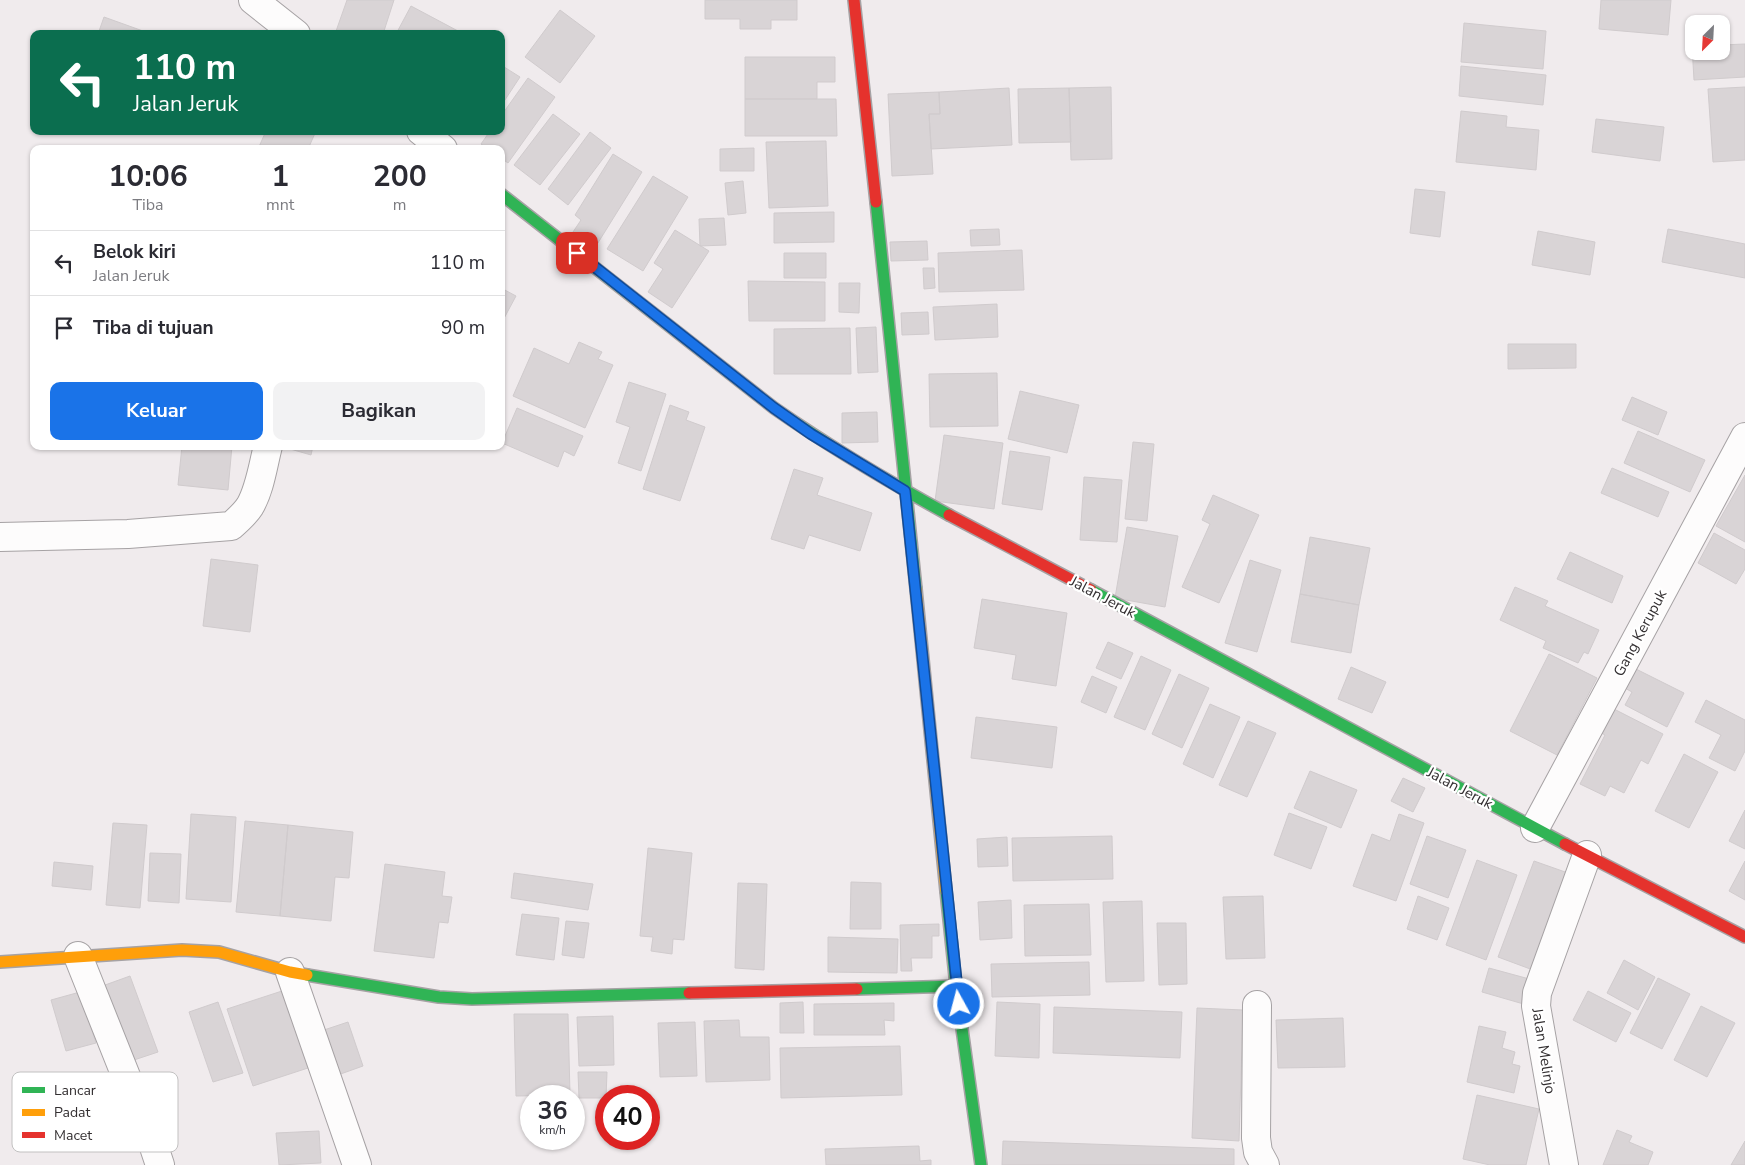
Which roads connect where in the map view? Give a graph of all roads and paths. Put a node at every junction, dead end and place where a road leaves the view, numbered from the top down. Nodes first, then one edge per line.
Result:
1 (253, 0) edge
2 (854, 0) edge
3 (291, 30) edge
4 (426, 135) edge
5 (438, 145) edge
6 (505, 197) edge
7 (1745, 438) edge
8 (267, 450) edge
9 (905, 491) junction
10 (0, 537) edge
11 (1535, 828) junction
12 (1587, 855) junction
13 (1745, 937) edge
14 (78, 956) junction
15 (0, 962) edge
16 (290, 972) junction
17 (956, 986) junction
18 (1257, 1005) dead end
19 (124, 1072) edge
20 (156, 1152) edge
21 (160, 1165) edge
22 (357, 1165) edge
23 (981, 1165) edge
24 (1265, 1165) edge
25 (1564, 1165) edge

1 - 3 street
2 - 9 street
4 - 5 street
6 - 9 street, Jalan Jeruk
7 - 11 street, Gang Kerupuk
8 - 10 street
9 - 11 street, Jalan Jeruk
9 - 17 street
11 - 12 street, Jalan Jeruk
12 - 13 street, Jalan Jeruk
12 - 25 street, Jalan Melinjo
14 - 15 street
14 - 16 street
14 - 19 street
16 - 17 street
16 - 22 street
17 - 23 street
18 - 24 street
20 - 21 street

